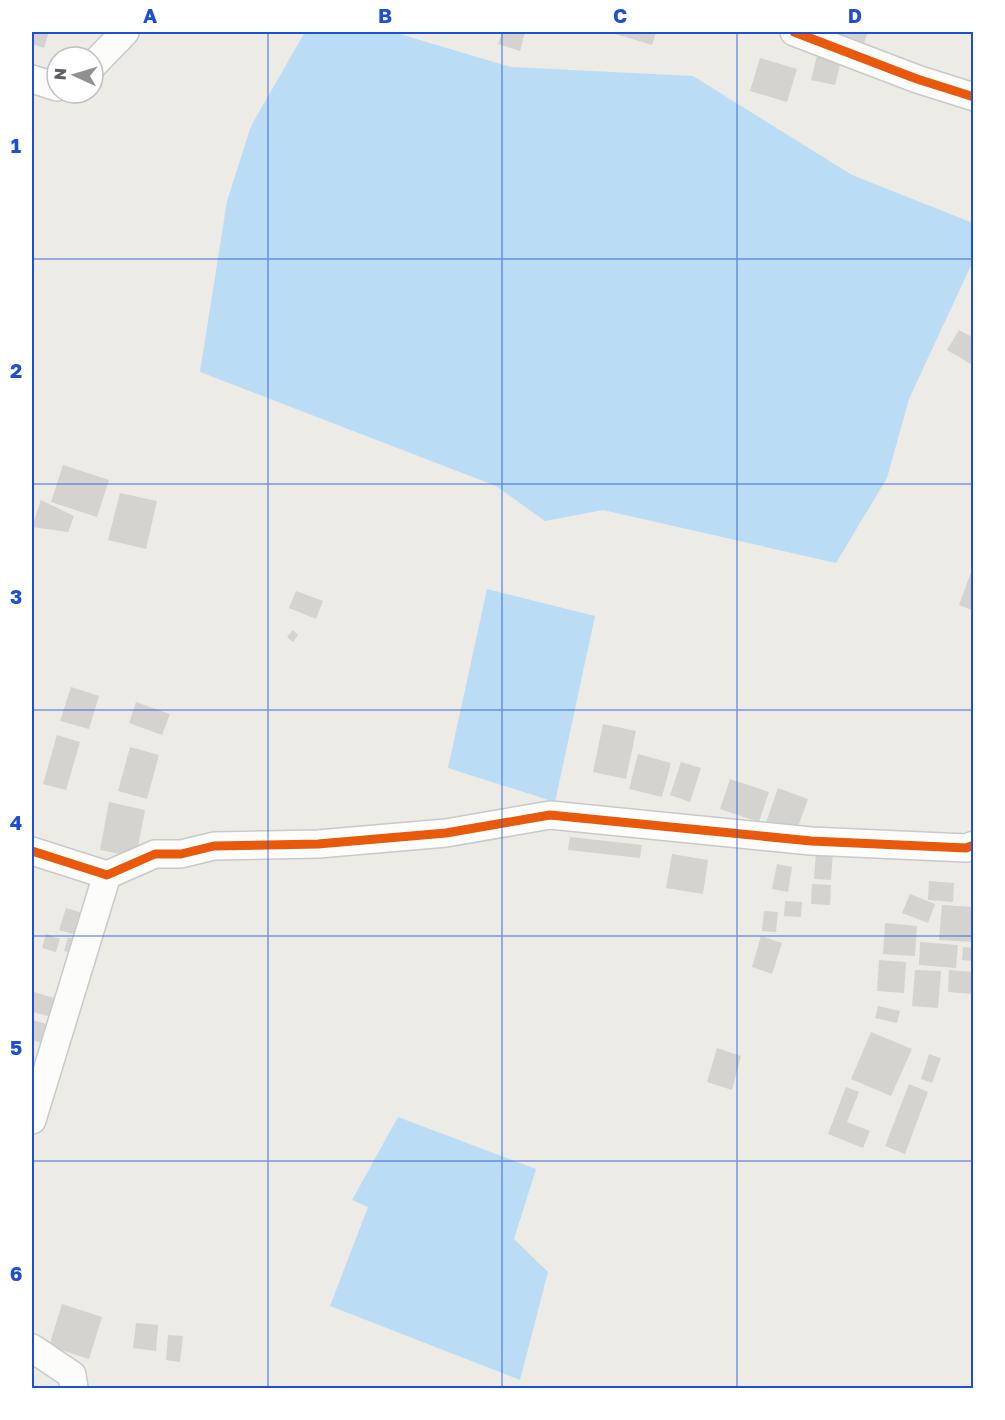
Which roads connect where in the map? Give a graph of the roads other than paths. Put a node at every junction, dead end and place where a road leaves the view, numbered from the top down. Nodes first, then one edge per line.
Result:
1 (125, 32) edge
2 (794, 32) edge
3 (105, 53) edge
4 (974, 97) edge
5 (974, 845) edge
6 (32, 851) edge
7 (107, 875) junction
8 (32, 1120) edge
9 (32, 1348) edge
10 (74, 1389) edge

1 - 3 street
2 - 4 street
5 - 7 street
6 - 7 street
7 - 8 street
9 - 10 street

